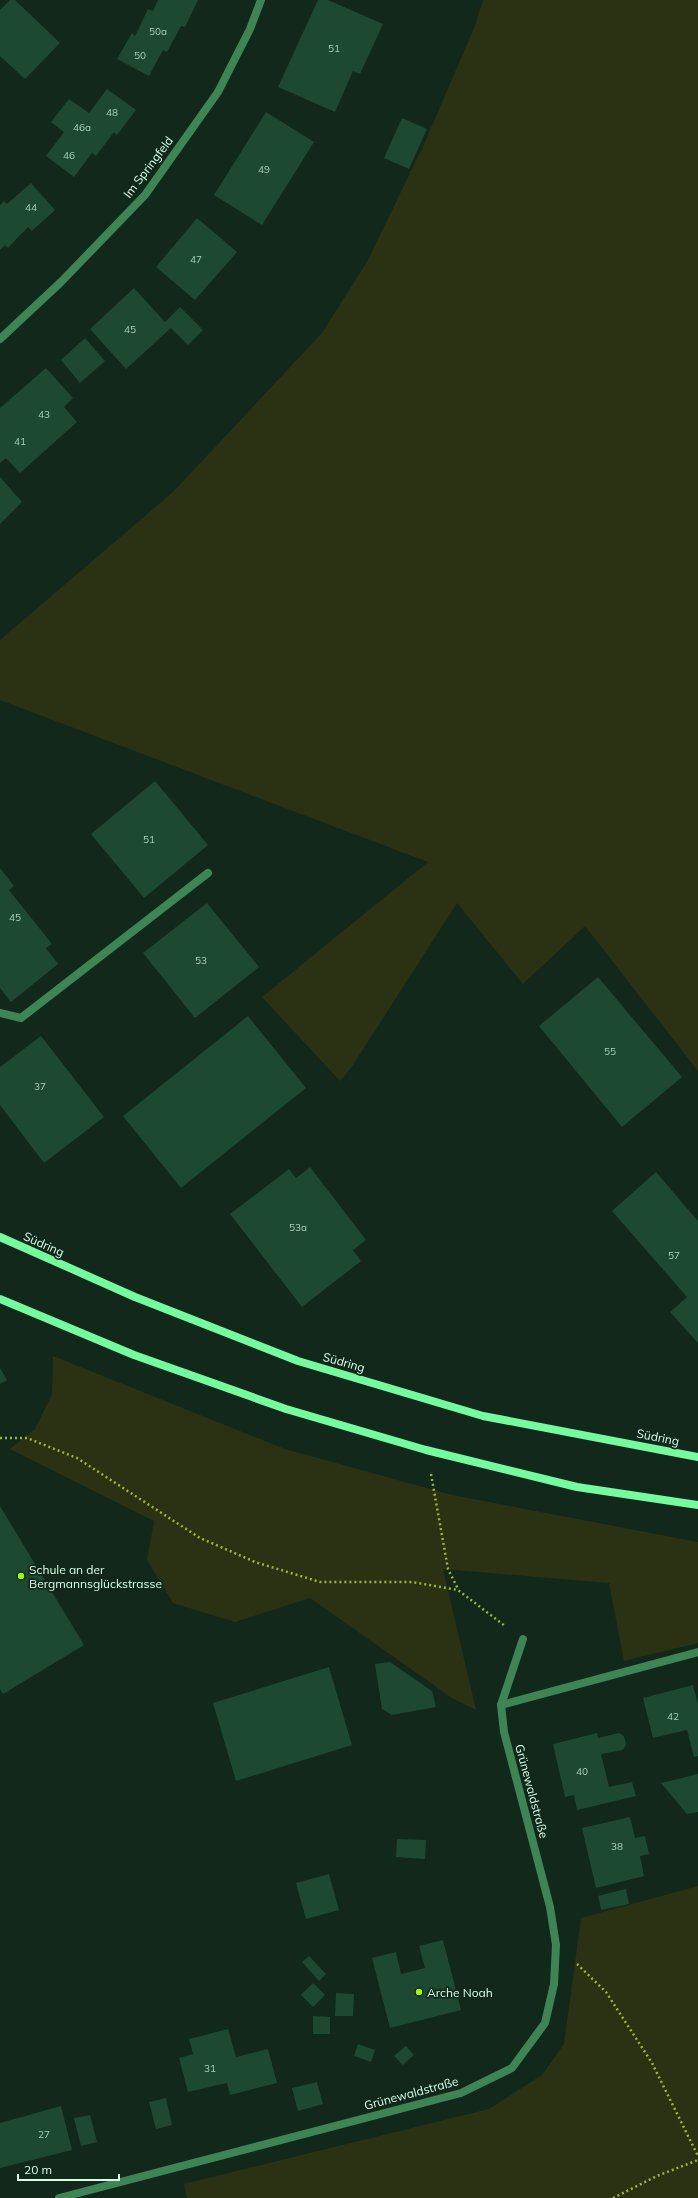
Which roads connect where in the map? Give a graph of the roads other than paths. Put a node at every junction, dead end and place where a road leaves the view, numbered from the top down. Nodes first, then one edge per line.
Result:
1 (261, 0) edge
2 (0, 339) edge
3 (208, 873) dead end
4 (0, 1013) edge
5 (0, 1237) edge
6 (0, 1299) edge
7 (698, 1457) edge
8 (698, 1505) edge
9 (523, 1639) road end
10 (698, 1652) edge
11 (501, 1705) junction
12 (59, 2198) edge

1 - 2 street, Im Springfeld
3 - 4 street
5 - 7 main road, Südring
6 - 8 main road
9 - 11 street, Grünewaldstraße
10 - 11 street
11 - 12 street, Grünewaldstraße

